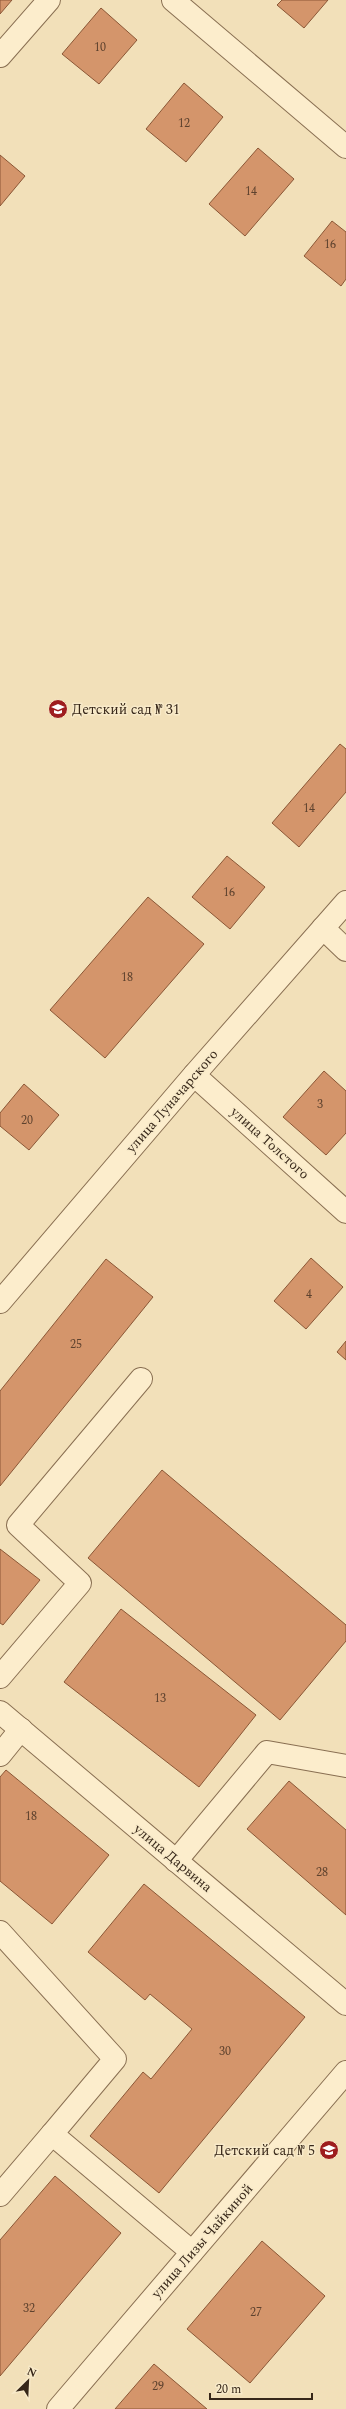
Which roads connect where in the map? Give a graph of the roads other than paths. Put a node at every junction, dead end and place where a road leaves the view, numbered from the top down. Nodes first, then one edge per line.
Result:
1 (49, 0) edge
2 (173, 0) edge
3 (0, 56) edge
4 (346, 147) edge
5 (346, 902) edge
6 (323, 928) junction
7 (346, 950) edge
8 (194, 1075) junction
9 (346, 1212) edge
10 (0, 1302) edge
11 (141, 1379) dead end
12 (0, 1677) edge
13 (0, 1712) edge
14 (21, 1729) junction
15 (0, 1755) edge
16 (346, 1766) edge
17 (176, 1861) junction
18 (0, 1932) edge
19 (346, 2004) edge
20 (346, 2072) edge
21 (52, 2134) junction
22 (0, 2195) edge
23 (192, 2252) junction
24 (58, 2409) edge

1 - 3 street
2 - 4 street
5 - 6 street, улица Луначарского
6 - 7 street
6 - 8 street, улица Луначарского
8 - 9 street, улица Толстого
8 - 10 street, улица Луначарского
11 - 12 street
13 - 14 street, улица Дарвина
14 - 15 street
14 - 17 street, улица Дарвина
16 - 17 street
17 - 19 street, улица Дарвина
18 - 21 street
20 - 23 street, улица Лизы Чайкиной
21 - 22 street
21 - 23 street
23 - 24 street, улица Лизы Чайкиной

